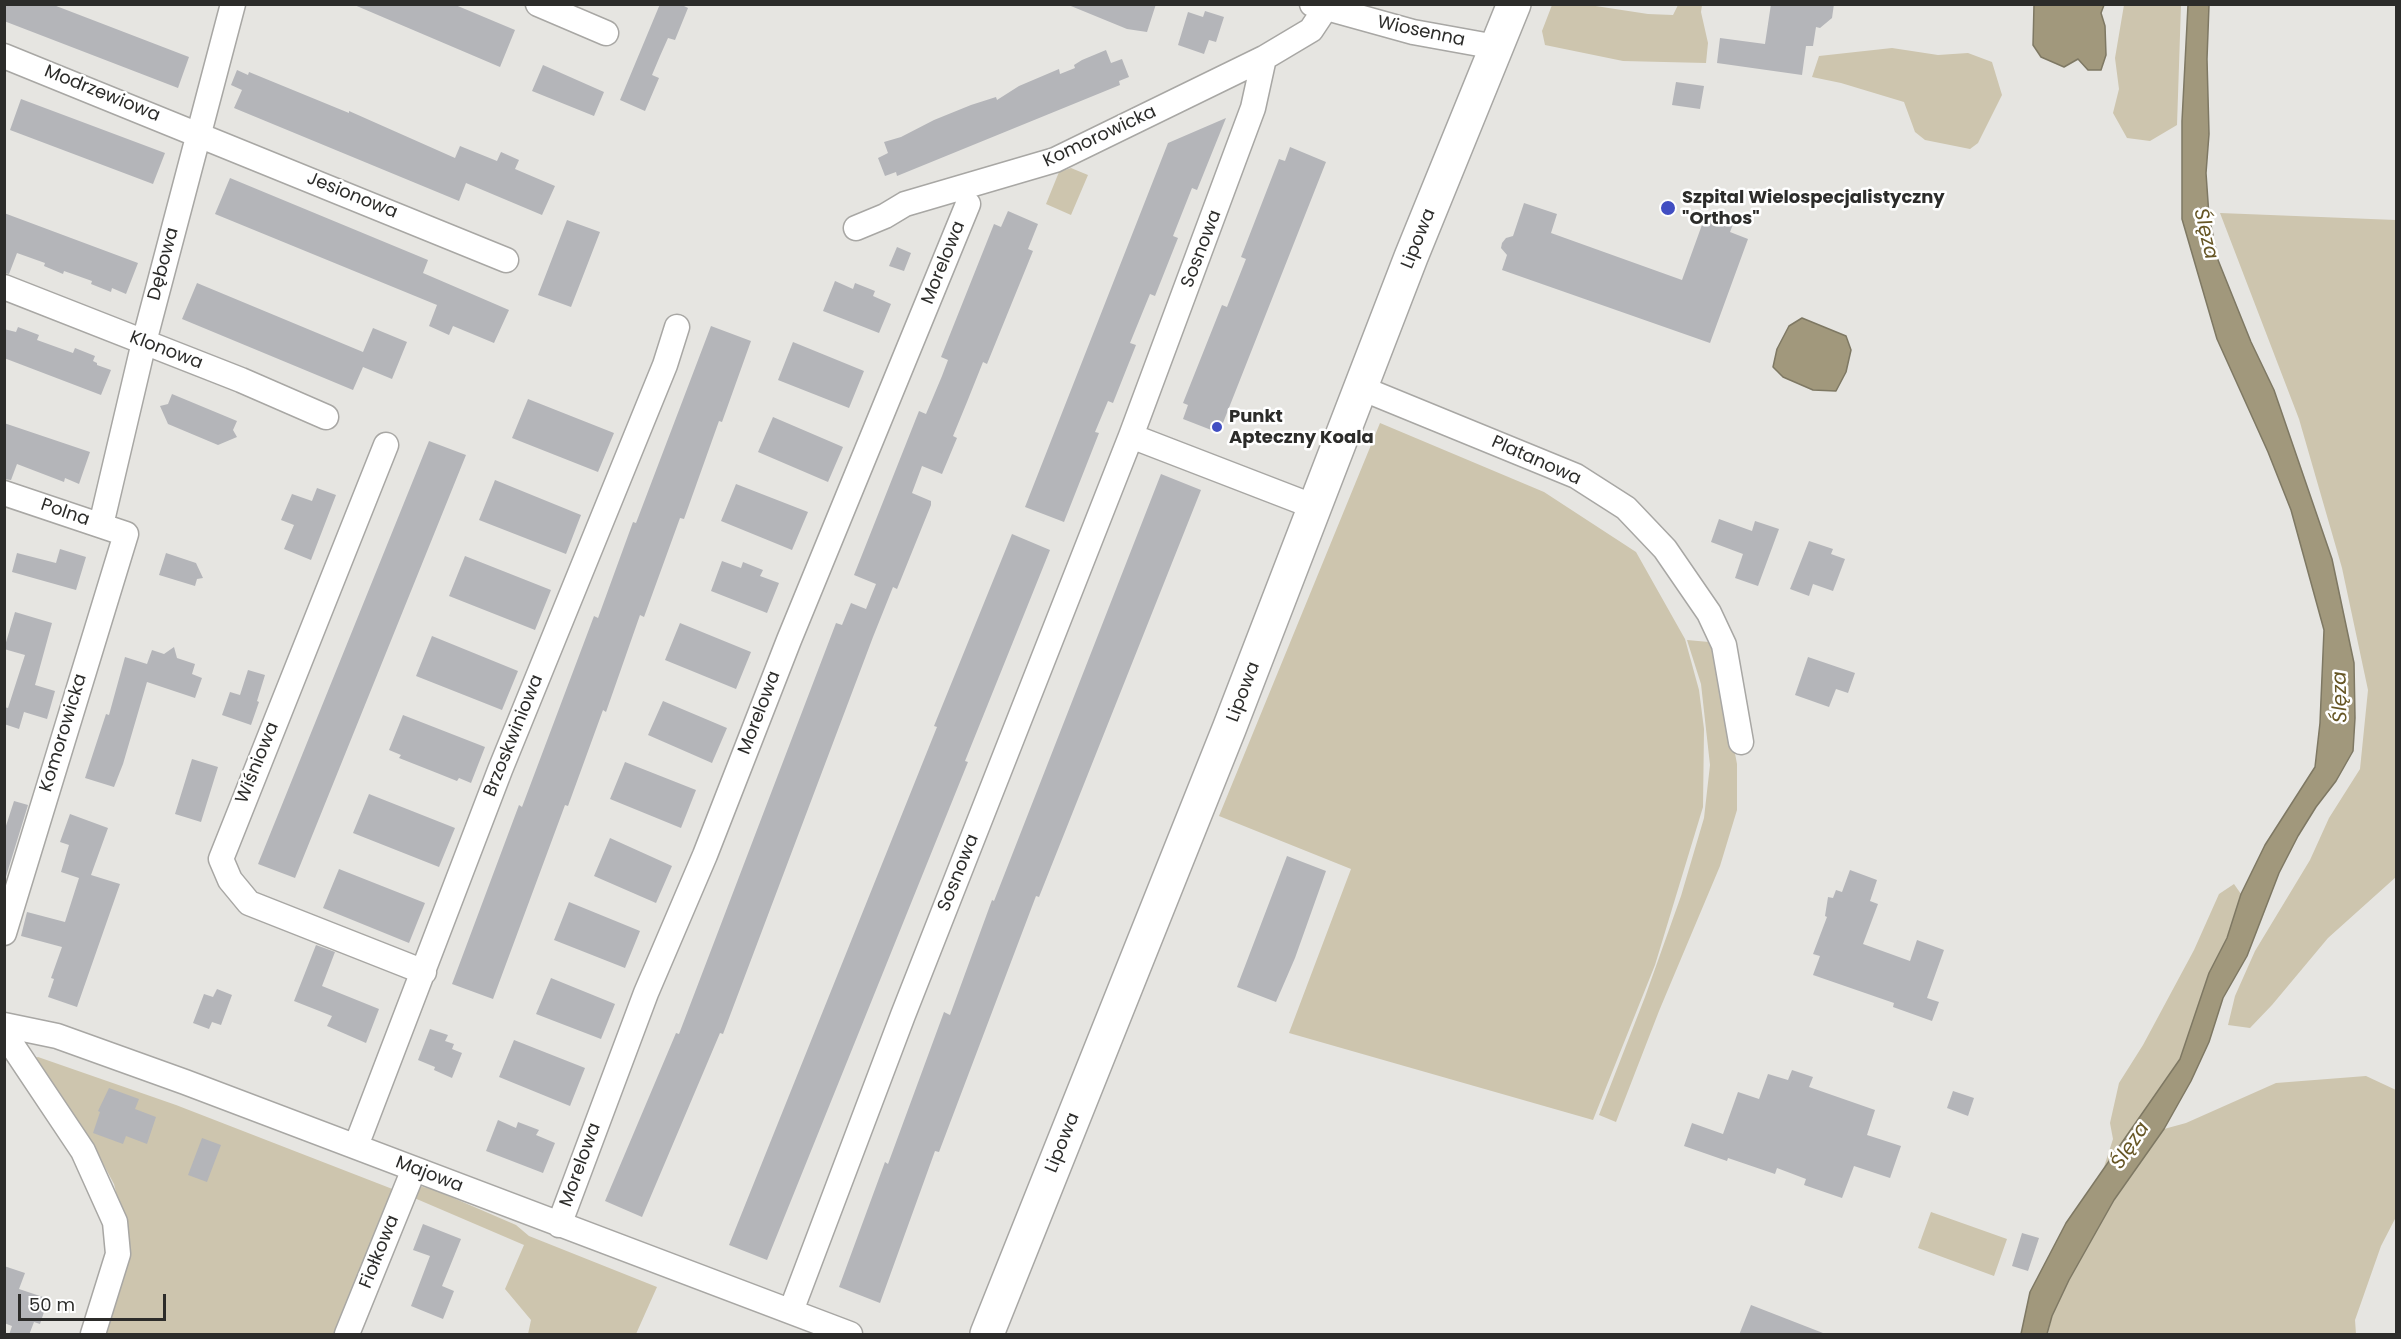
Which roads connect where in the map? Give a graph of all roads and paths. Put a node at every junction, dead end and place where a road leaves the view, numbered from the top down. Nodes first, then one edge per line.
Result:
1 (233, 4) edge
2 (538, 4) edge
3 (1514, 4) edge
4 (1318, 7) edge
5 (606, 33) dead end
6 (1496, 48) junction
7 (4, 56) edge
8 (1264, 58) junction
9 (199, 133) junction
10 (968, 204) dead end
11 (856, 228) dead end
12 (506, 260) dead end
13 (4, 287) edge
14 (678, 327) dead end
15 (144, 342) junction
16 (1361, 388) junction
17 (326, 417) dead end
18 (1131, 436) junction
19 (386, 445) dead end
20 (4, 493) edge
21 (1315, 507) junction
22 (101, 525) junction
23 (126, 534) joint
24 (1741, 742) dead end
25 (6, 918) edge
26 (424, 972) junction
27 (4, 1025) edge
28 (4, 1033) edge
29 (356, 1146) junction
30 (414, 1169) junction
31 (559, 1225) junction
32 (799, 1321) edge
33 (93, 1335) edge
34 (347, 1335) edge
35 (850, 1335) edge
36 (987, 1335) edge

1 - 9 street, Dębowa
2 - 5 street
3 - 6 street, Lipowa
4 - 6 street, Wiosenna
4 - 8 street, Komorowicka
6 - 16 street, Lipowa
7 - 9 street, Modrzewiowa
8 - 11 street, Komorowicka
8 - 18 street, Sosnowa
9 - 12 street, Jesionowa
9 - 15 street, Dębowa
10 - 31 street, Morelowa
13 - 15 street, Klonowa
14 - 26 street, Brzoskwiniowa
15 - 17 street, Klonowa
15 - 22 street, Dębowa
16 - 21 street, Lipowa
16 - 24 street, Platanowa
18 - 21 street
18 - 32 street, Sosnowa
19 - 26 street, Wiśniowa
20 - 22 street, Polna
21 - 36 street, Lipowa
22 - 23 street, Polna
23 - 25 street, Komorowicka
26 - 29 street, Brzoskwiniowa
27 - 29 street, Majowa
28 - 33 street
29 - 30 street, Majowa
30 - 31 street, Majowa
30 - 34 street, Fiołkowa
31 - 32 street, Majowa
32 - 35 street, Majowa

